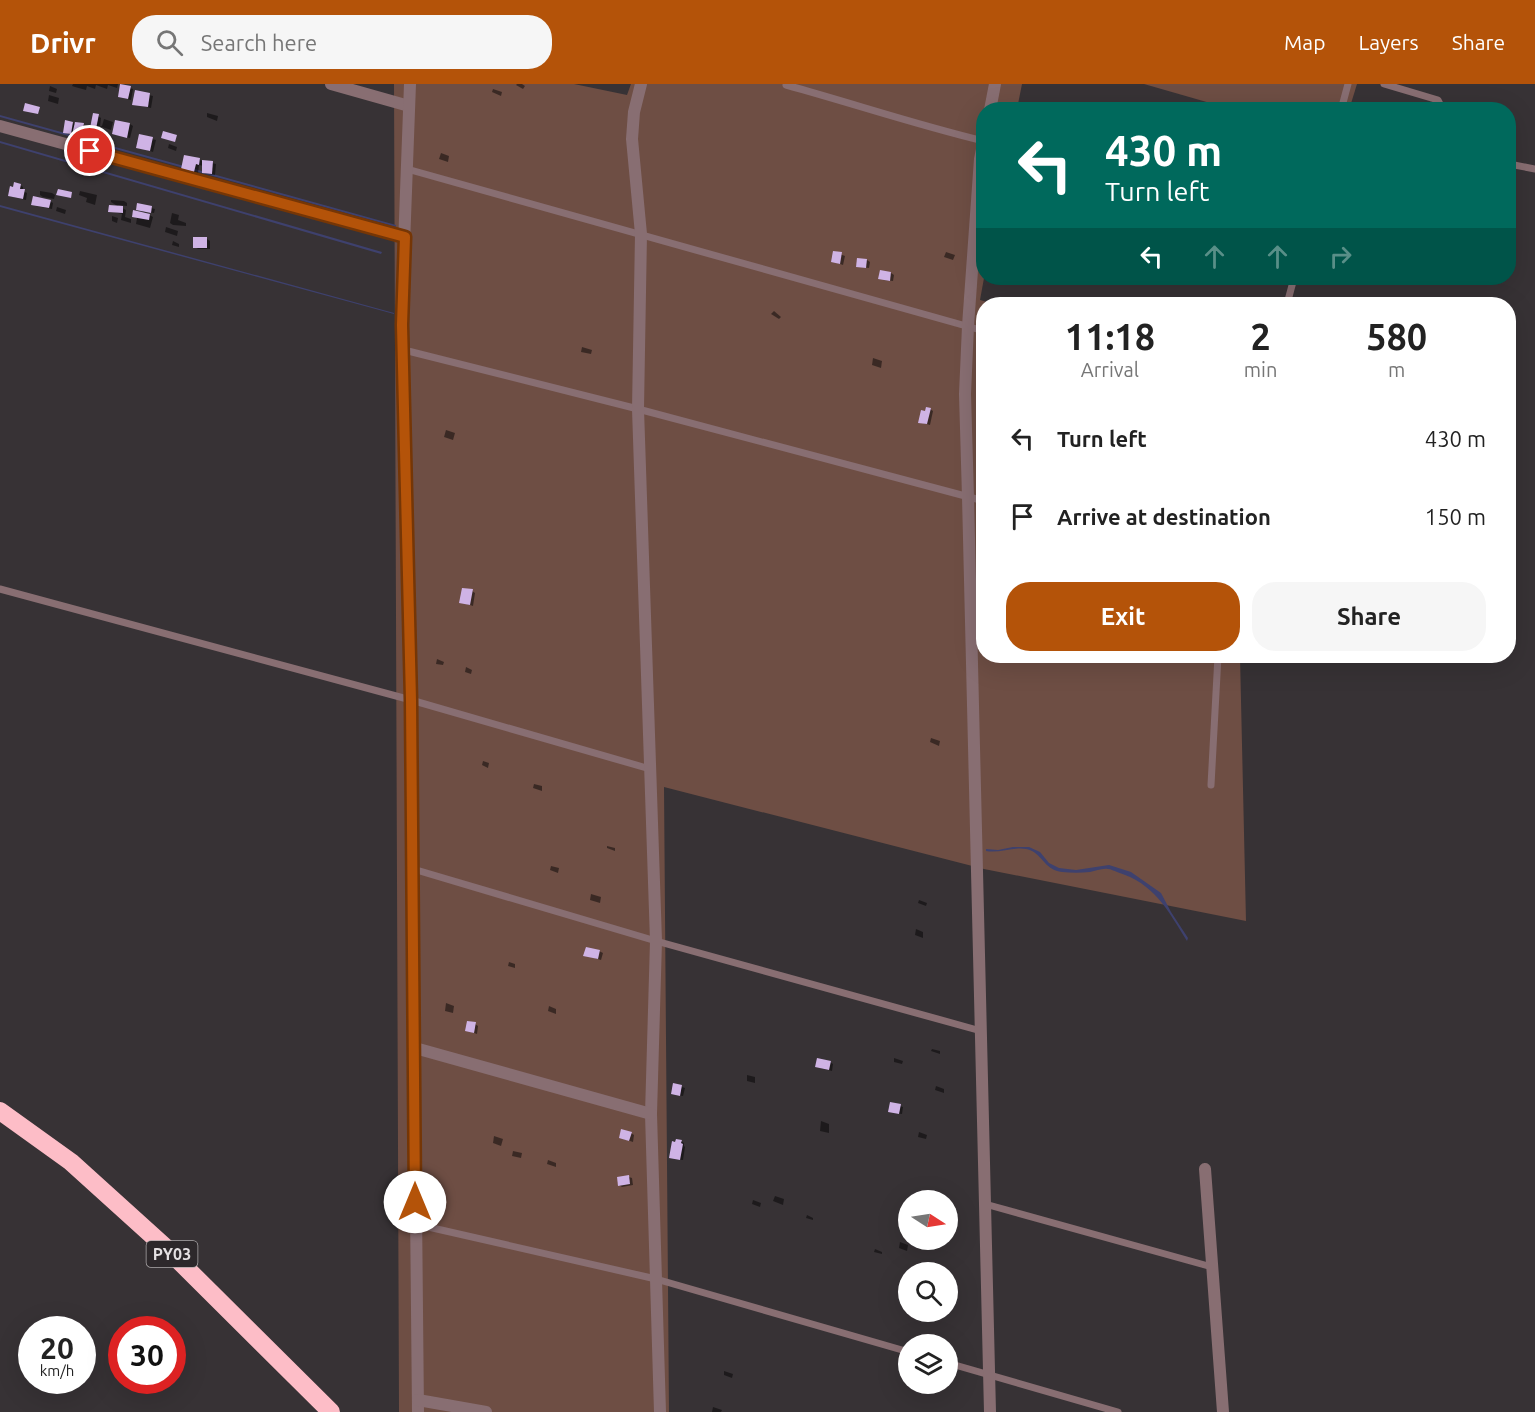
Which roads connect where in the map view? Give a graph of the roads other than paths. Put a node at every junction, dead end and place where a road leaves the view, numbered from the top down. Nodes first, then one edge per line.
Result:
1 (331, 84) edge
2 (410, 84) edge
3 (641, 84) edge
4 (996, 84) edge
5 (1348, 84) edge
6 (1384, 84) edge
7 (786, 85) edge
8 (992, 102) edge
9 (1343, 102) edge
10 (1439, 102) edge
11 (409, 106) junction
12 (0, 126) edge
13 (976, 138) edge
14 (1516, 165) edge
15 (407, 169) junction
16 (1535, 169) edge
17 (976, 215) edge
18 (640, 234) junction
19 (405, 237) junction
20 (968, 326) junction
21 (976, 328) edge
22 (404, 350) junction
23 (638, 409) junction
24 (968, 497) junction
25 (976, 499) edge
26 (0, 589) edge
27 (1218, 663) edge
28 (411, 700) junction
29 (650, 769) junction
30 (1211, 785) dead end
31 (413, 869) junction
32 (656, 941) junction
33 (981, 1031) junction
34 (414, 1048) junction
35 (0, 1112) edge
36 (651, 1114) junction
37 (1205, 1169) dead end
38 (985, 1204) junction
39 (415, 1224) junction
40 (1212, 1267) junction
41 (656, 1279) junction
42 (898, 1349) edge
43 (958, 1366) edge
44 (988, 1374) junction
45 (418, 1406) edge
46 (331, 1412) edge
47 (486, 1412) edge
48 (660, 1412) edge
49 (990, 1412) edge
50 (1118, 1412) edge
51 (1223, 1412) edge

1 - 11 street
2 - 11 street
3 - 18 street
4 - 8 street
5 - 9 lane
6 - 10 lane
7 - 13 lane
11 - 15 street
12 - 19 street
14 - 16 lane
15 - 18 lane
15 - 19 street
17 - 20 street
18 - 20 lane
18 - 23 street
19 - 22 street
20 - 21 lane
20 - 24 street
22 - 23 lane
22 - 28 street
23 - 24 lane
23 - 29 street
24 - 25 lane
24 - 33 street
26 - 28 lane
27 - 30 lane
28 - 29 lane
28 - 31 street
29 - 32 street
31 - 32 lane
31 - 34 street
32 - 33 lane
32 - 36 street
33 - 38 street
34 - 36 street
34 - 39 street
35 - 46 highway, PY03
36 - 41 street
37 - 40 street
38 - 40 lane
38 - 44 street
39 - 41 lane
39 - 45 street
40 - 51 street
41 - 42 lane
41 - 48 street
43 - 44 lane
44 - 49 street
44 - 50 lane
45 - 47 street

